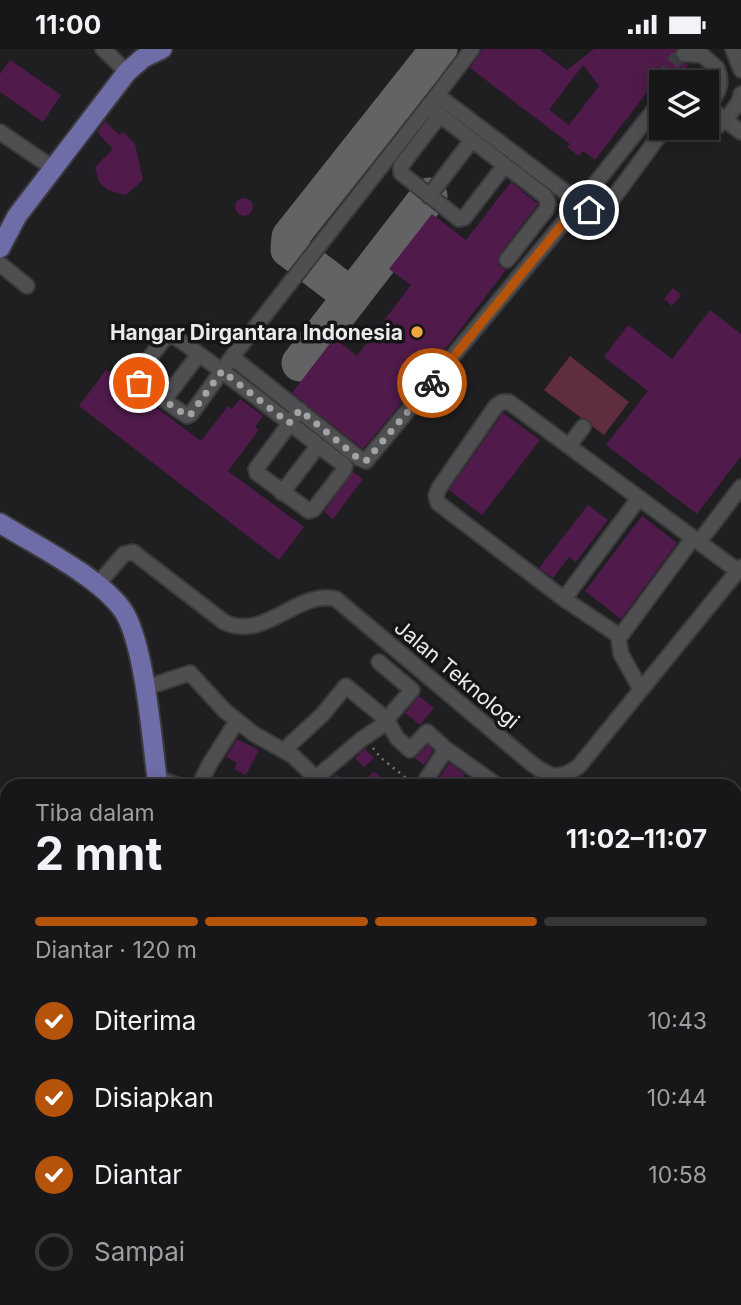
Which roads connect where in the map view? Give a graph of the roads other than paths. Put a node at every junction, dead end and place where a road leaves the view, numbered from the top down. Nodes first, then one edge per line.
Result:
1 (103, 49) edge
2 (162, 49) edge
3 (472, 49) edge
4 (733, 49) edge
5 (688, 52) edge
6 (741, 70) edge
7 (127, 72) junction
8 (720, 87) joint
9 (741, 94) edge
10 (741, 101) edge
11 (435, 105) junction
12 (719, 115) edge
13 (649, 116) edge
14 (725, 120) junction
15 (719, 125) edge
16 (0, 132) edge
17 (741, 132) edge
18 (656, 140) edge
19 (472, 141) junction
20 (505, 165) junction
21 (54, 168) junction
22 (429, 196) junction
23 (579, 204) junction
24 (0, 248) edge
25 (507, 260) dead end
26 (0, 264) edge
27 (27, 286) dead end
28 (199, 354) junction
29 (232, 357) junction
30 (222, 371) junction
31 (164, 400) junction
32 (300, 410) junction
33 (289, 423) junction
34 (583, 427) dead end
35 (318, 446) junction
36 (569, 446) junction
37 (741, 487) edge
38 (282, 493) junction
39 (639, 498) junction
40 (0, 523) edge
41 (696, 540) junction
42 (739, 569) edge
43 (97, 585) junction
44 (564, 599) junction
45 (618, 635) junction
46 (379, 662) dead end
47 (145, 688) junction
48 (641, 690) junction
49 (386, 719) junction
50 (237, 720) junction
51 (284, 750) junction
52 (446, 750) junction
53 (158, 779) edge
54 (202, 779) edge
55 (427, 779) edge
56 (488, 779) edge

1 - 7 street
2 - 7 main road
3 - 11 street
4 - 6 street
5 - 8 street
7 - 21 main road
8 - 10 street
9 - 10 street
10 - 14 street
11 - 19 street
11 - 22 street
11 - 23 street
11 - 29 street
12 - 14 street
13 - 23 street
14 - 15 street
14 - 17 street
16 - 21 street
18 - 23 street
19 - 20 street
19 - 22 street
20 - 22 street
20 - 25 street
21 - 24 main road
23 - 32 street
26 - 27 street
28 - 30 street
28 - 31 street
28 - 31 street
29 - 30 street
29 - 32 street
30 - 31 street
30 - 33 street
32 - 33 street
33 - 35 street
33 - 38 street
34 - 36 street
35 - 38 street
35 - 38 street
36 - 39 street
36 - 44 street
37 - 41 street
39 - 41 street
39 - 44 street
40 - 43 main road
41 - 42 street
41 - 45 street
42 - 48 street, Jalan Teknologi
43 - 47 main road
43 - 48 street, Jalan Teknologi
44 - 45 street
45 - 48 street
46 - 49 street
47 - 50 street
47 - 53 main road
49 - 51 street
49 - 51 street
49 - 52 street
50 - 51 street
50 - 54 street
52 - 55 street
52 - 56 street

